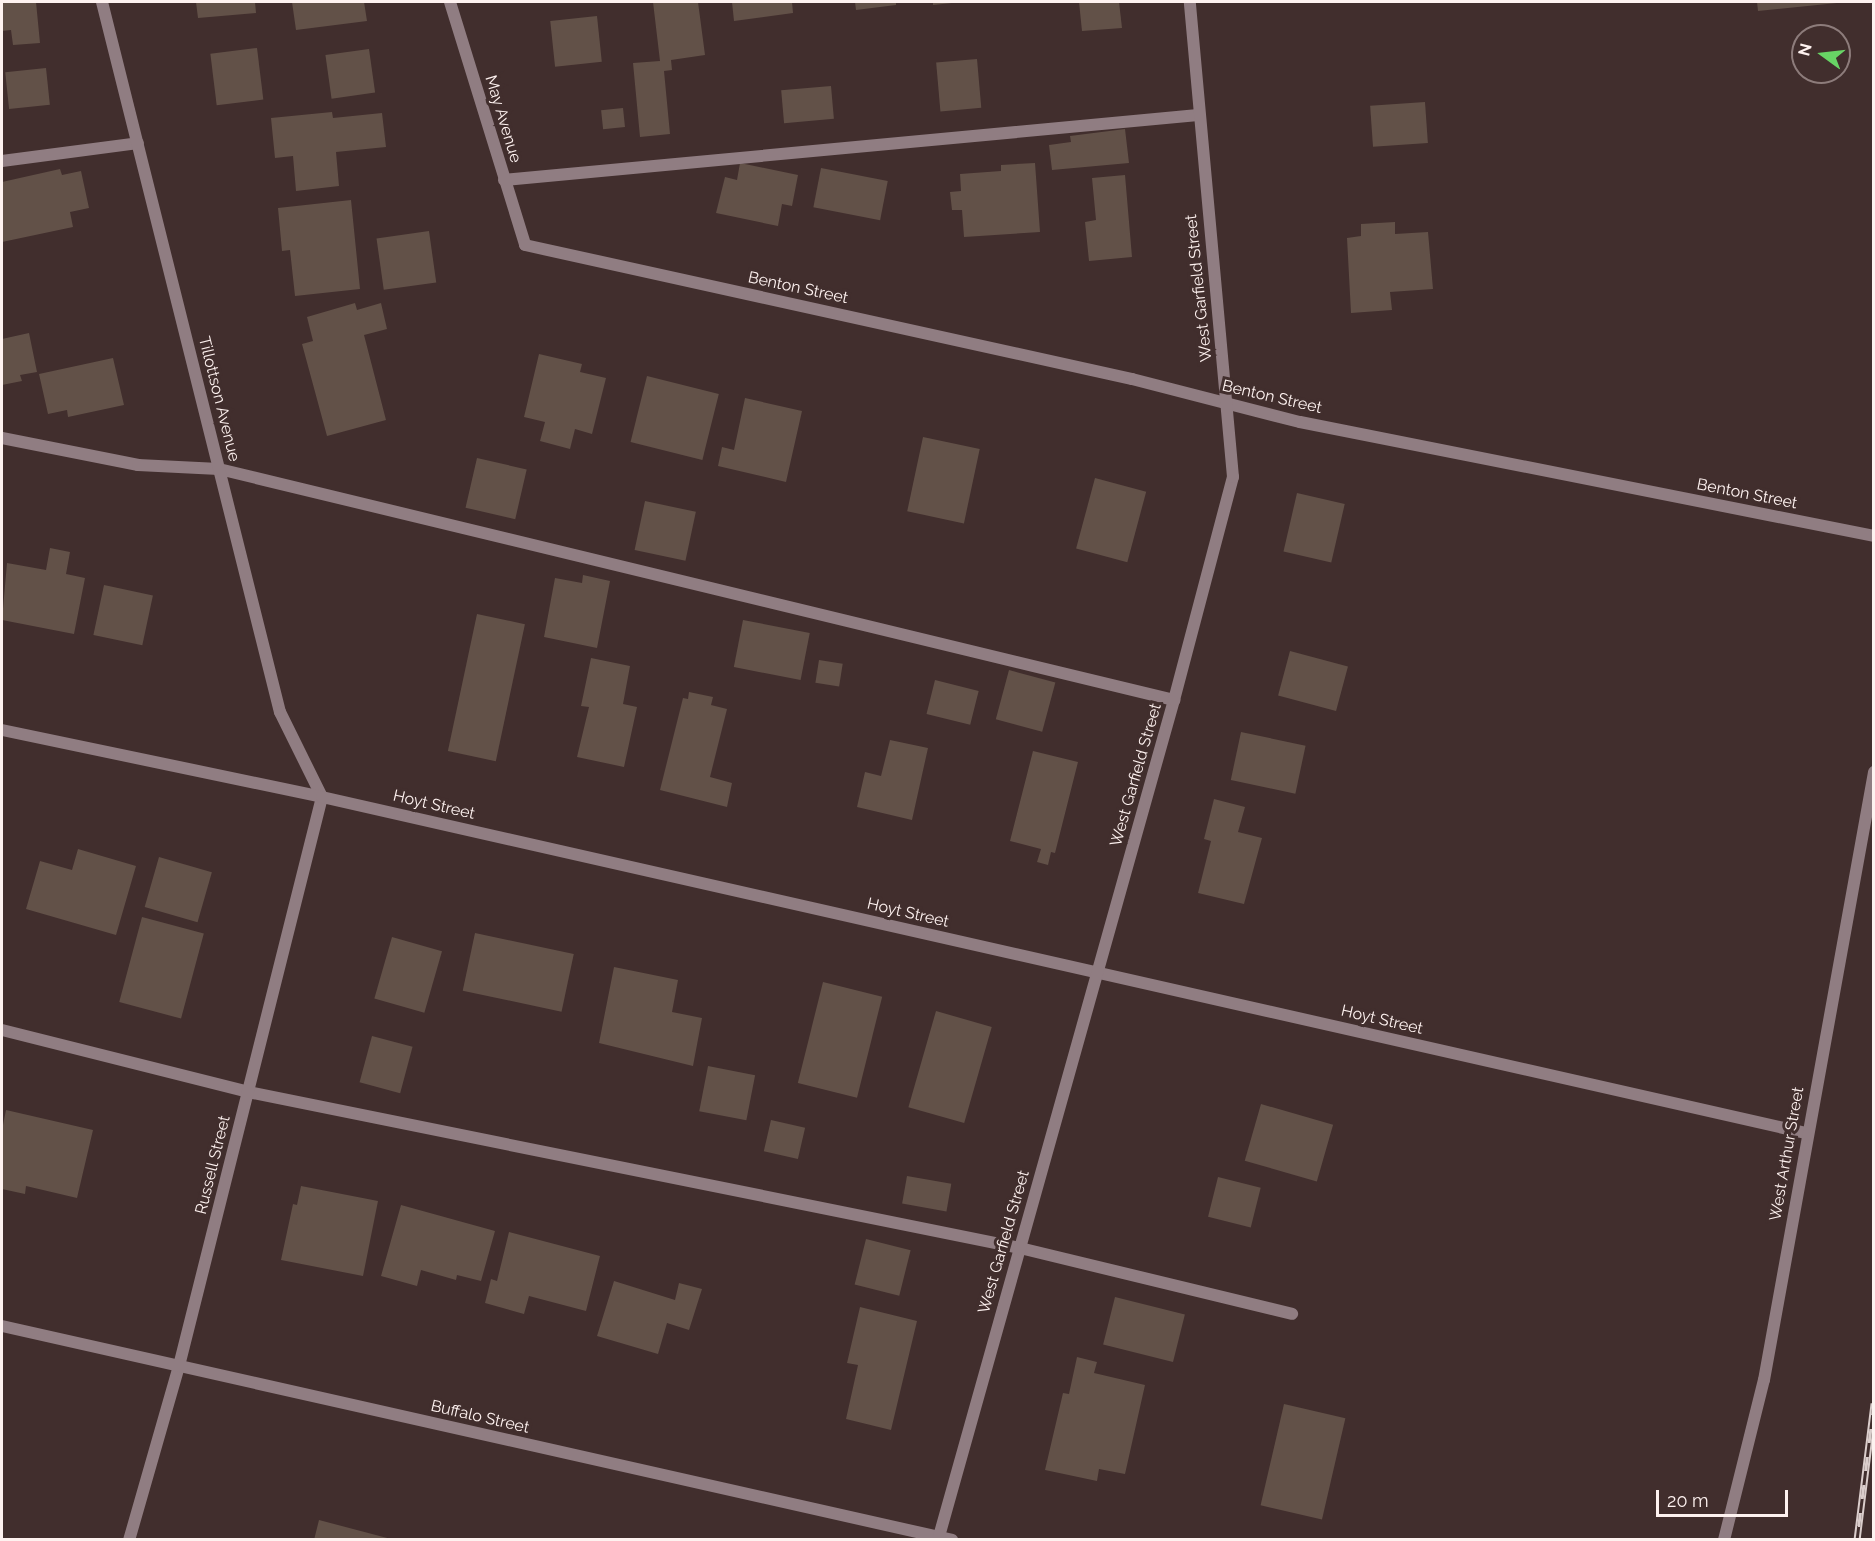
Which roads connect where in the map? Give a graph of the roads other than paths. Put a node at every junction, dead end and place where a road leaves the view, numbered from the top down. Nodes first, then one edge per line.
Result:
1 (102, 2) edge
2 (450, 2) edge
3 (1190, 2) edge
4 (1198, 115) junction
5 (138, 143) junction
6 (2, 161) edge
7 (504, 180) junction
8 (525, 245) joint
9 (1228, 405) junction
10 (2, 438) edge
11 (219, 469) junction
12 (1874, 536) edge
13 (1174, 700) junction
14 (2, 730) edge
15 (1874, 772) edge
16 (322, 797) junction
17 (1098, 972) junction
18 (2, 1030) edge
19 (248, 1092) junction
20 (1806, 1133) junction
21 (1020, 1248) junction
22 (1292, 1314) dead end
23 (2, 1326) edge
24 (179, 1366) junction
25 (938, 1538) edge
26 (129, 1539) edge
27 (952, 1539) edge
28 (1724, 1539) edge

1 - 5 street, Tillottson Avenue
2 - 7 street, May Avenue
3 - 4 street, West Garfield Street
4 - 7 street
4 - 9 street, West Garfield Street
5 - 6 street
5 - 11 street, Tillottson Avenue
7 - 8 street, May Avenue
8 - 9 street, Benton Street
9 - 12 street, Benton Street
9 - 13 street, West Garfield Street
10 - 11 street
11 - 13 street
11 - 16 street, Tillottson Avenue
13 - 17 street, West Garfield Street
14 - 16 street, Hoyt Street
15 - 20 street, West Arthur Street
16 - 17 street, Hoyt Street
16 - 19 street, Russell Street
17 - 20 street, Hoyt Street
17 - 21 street, West Garfield Street
18 - 19 street
19 - 21 street
19 - 24 street, Russell Street
20 - 28 street, West Arthur Street
21 - 22 street
21 - 25 street, West Garfield Street
23 - 24 street, Buffalo Street
24 - 25 street, Buffalo Street
24 - 26 street, Russell Street
25 - 27 street, Buffalo Street

